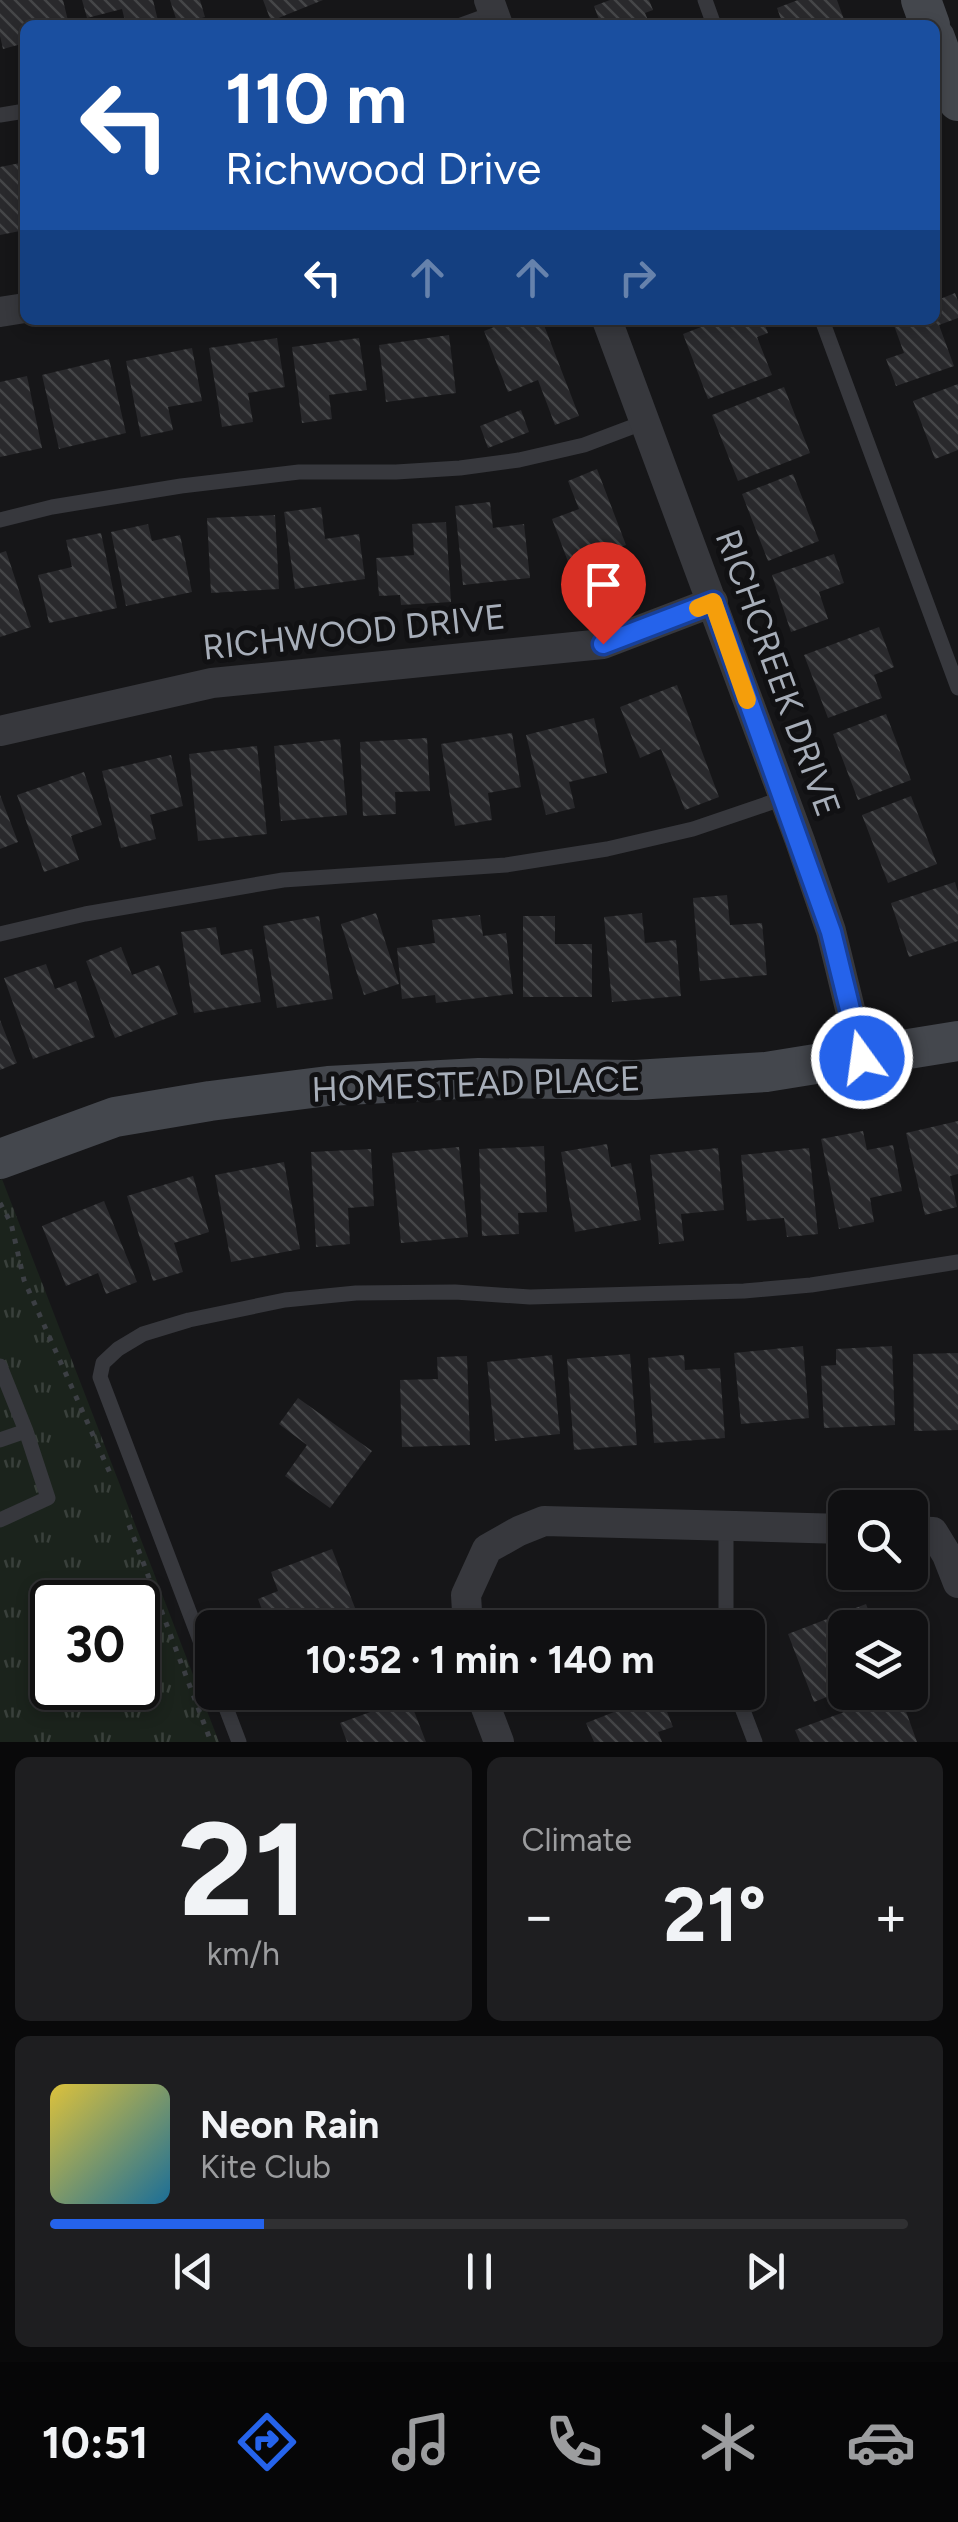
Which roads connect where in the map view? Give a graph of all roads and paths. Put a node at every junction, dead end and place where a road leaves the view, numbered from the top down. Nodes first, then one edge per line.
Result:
1 (940, 52) edge
2 (958, 101) edge
3 (609, 325) edge
4 (824, 325) edge
5 (645, 422) junction
6 (0, 520) edge
7 (713, 602) junction
8 (958, 688) edge
9 (0, 731) edge
10 (784, 798) junction
11 (0, 934) edge
12 (958, 1041) edge
13 (862, 1058) junction
14 (0, 1160) edge
15 (0, 1203) edge
16 (958, 1262) edge
17 (0, 1366) edge
18 (26, 1431) junction
19 (0, 1440) edge
20 (113, 1481) dead end
21 (125, 1514) dead end
22 (0, 1520) edge
23 (726, 1525) junction
24 (828, 1528) edge
25 (928, 1532) edge
26 (958, 1583) edge
27 (467, 1610) edge
28 (726, 1610) edge
29 (195, 1627) edge
30 (227, 1710) edge
31 (486, 1710) edge
32 (743, 1710) edge
33 (211, 1742) edge
34 (239, 1742) edge
35 (498, 1742) edge
36 (755, 1742) edge

1 - 2 street
3 - 5 street, RICHCREEK DRIVE
4 - 8 lane
5 - 6 lane
5 - 7 street, RICHCREEK DRIVE
7 - 9 street, RICHWOOD DRIVE
7 - 10 street, RICHCREEK DRIVE
10 - 11 lane
10 - 13 street, RICHCREEK DRIVE
12 - 13 street, HOMESTEAD PLACE
13 - 14 street, HOMESTEAD PLACE
15 - 20 path
16 - 29 lane
17 - 18 lane
18 - 19 lane
18 - 22 lane
21 - 33 path
23 - 24 street
23 - 27 street
23 - 28 lane
25 - 26 street
30 - 34 lane
31 - 35 street
32 - 36 lane

